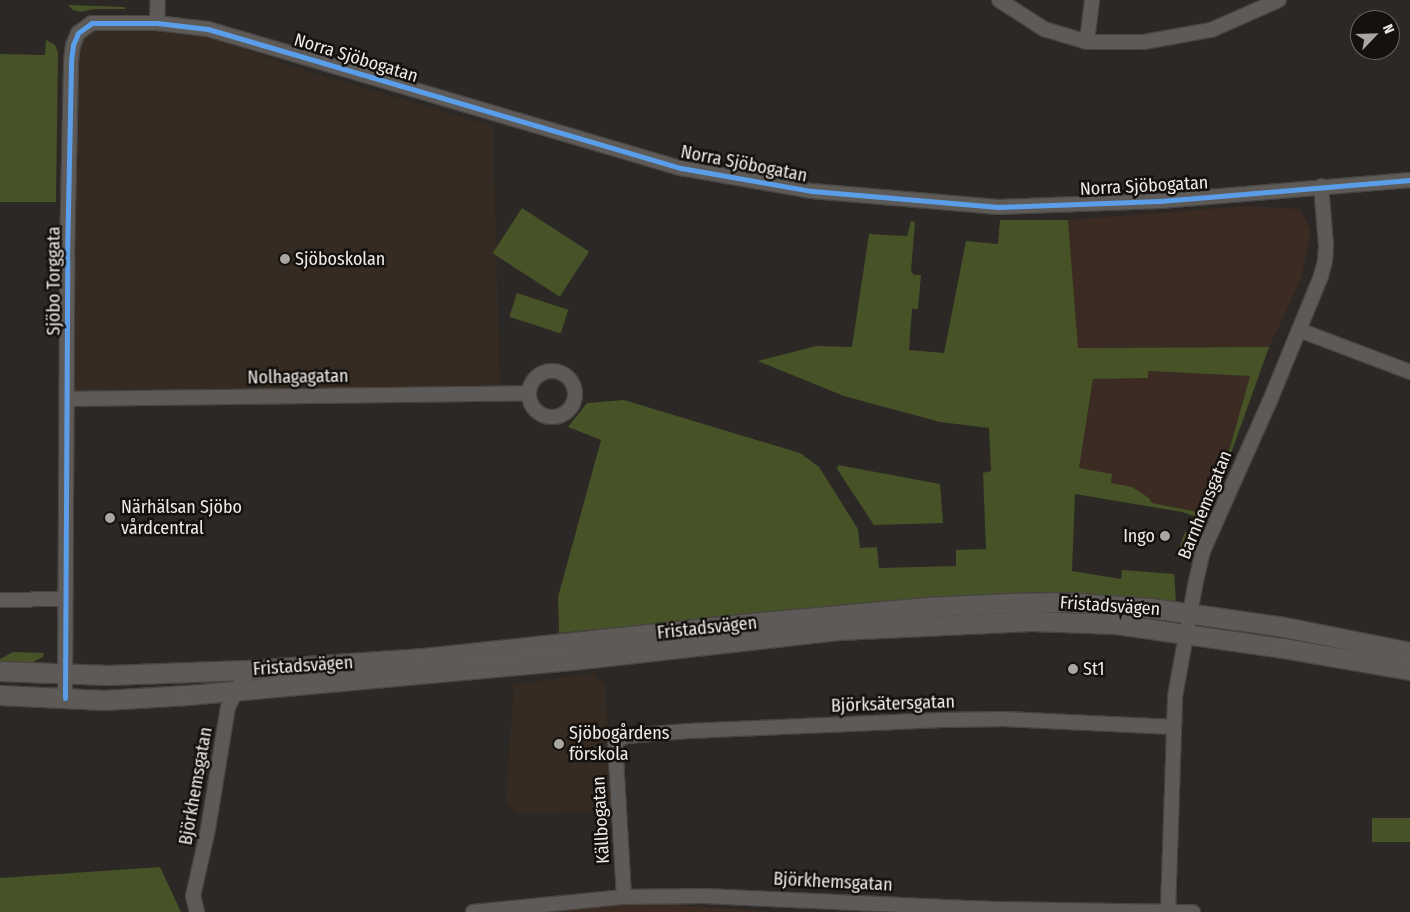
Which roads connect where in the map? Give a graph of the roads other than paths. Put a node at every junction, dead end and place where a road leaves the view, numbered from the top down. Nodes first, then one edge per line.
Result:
1 (158, 0) edge
2 (999, 0) edge
3 (1092, 0) edge
4 (1279, 0) edge
5 (92, 23) joint
6 (157, 23) junction
7 (1087, 42) junction
8 (1410, 180) edge
9 (1321, 186) junction
10 (1300, 330) junction
11 (1410, 372) edge
12 (529, 393) dead end
13 (68, 399) junction
14 (65, 599) junction
15 (0, 600) edge
16 (1190, 613) junction
17 (1186, 634) junction
18 (1410, 652) edge
19 (247, 670) junction
20 (1410, 670) edge
21 (0, 671) edge
22 (65, 673) junction
23 (237, 689) junction
24 (0, 694) edge
25 (65, 698) junction
26 (1174, 727) junction
27 (615, 742) joint
28 (624, 897) junction
29 (1168, 911) edge
30 (197, 912) edge
31 (473, 912) edge
32 (1192, 912) edge

1 - 6 street
2 - 7 street
3 - 7 street
4 - 7 street
5 - 6 street, Norra Sjöbogatan
5 - 13 street, Sjöbo Torggata
6 - 9 street, Norra Sjöbogatan
8 - 9 street, Norra Sjöbogatan
9 - 10 street, Barnhemsgatan
10 - 11 street
10 - 16 street, Barnhemsgatan
12 - 13 street, Nolhagagatan
13 - 14 street, Sjöbo Torggata
14 - 15 street
14 - 22 street, Sjöbo Torggata
16 - 17 street, Barnhemsgatan
16 - 18 street, Fristadsvägen
16 - 19 street, Fristadsvägen
17 - 20 street, Fristadsvägen
17 - 23 street, Fristadsvägen
17 - 26 street, Barnhemsgatan
19 - 22 street, Fristadsvägen
19 - 23 street, Björkhemsgatan
21 - 22 street, Fristadsvägen
22 - 25 street, Sjöbo Torggata
23 - 25 street, Fristadsvägen
23 - 30 street, Björkhemsgatan
24 - 25 street, Fristadsvägen
26 - 27 street, Björksätersgatan
26 - 29 street, Barnhemsgatan
27 - 28 street, Källbogatan
28 - 29 street, Björkhemsgatan
28 - 31 street, Björkhemsgatan
29 - 32 street, Björkhemsgatan

